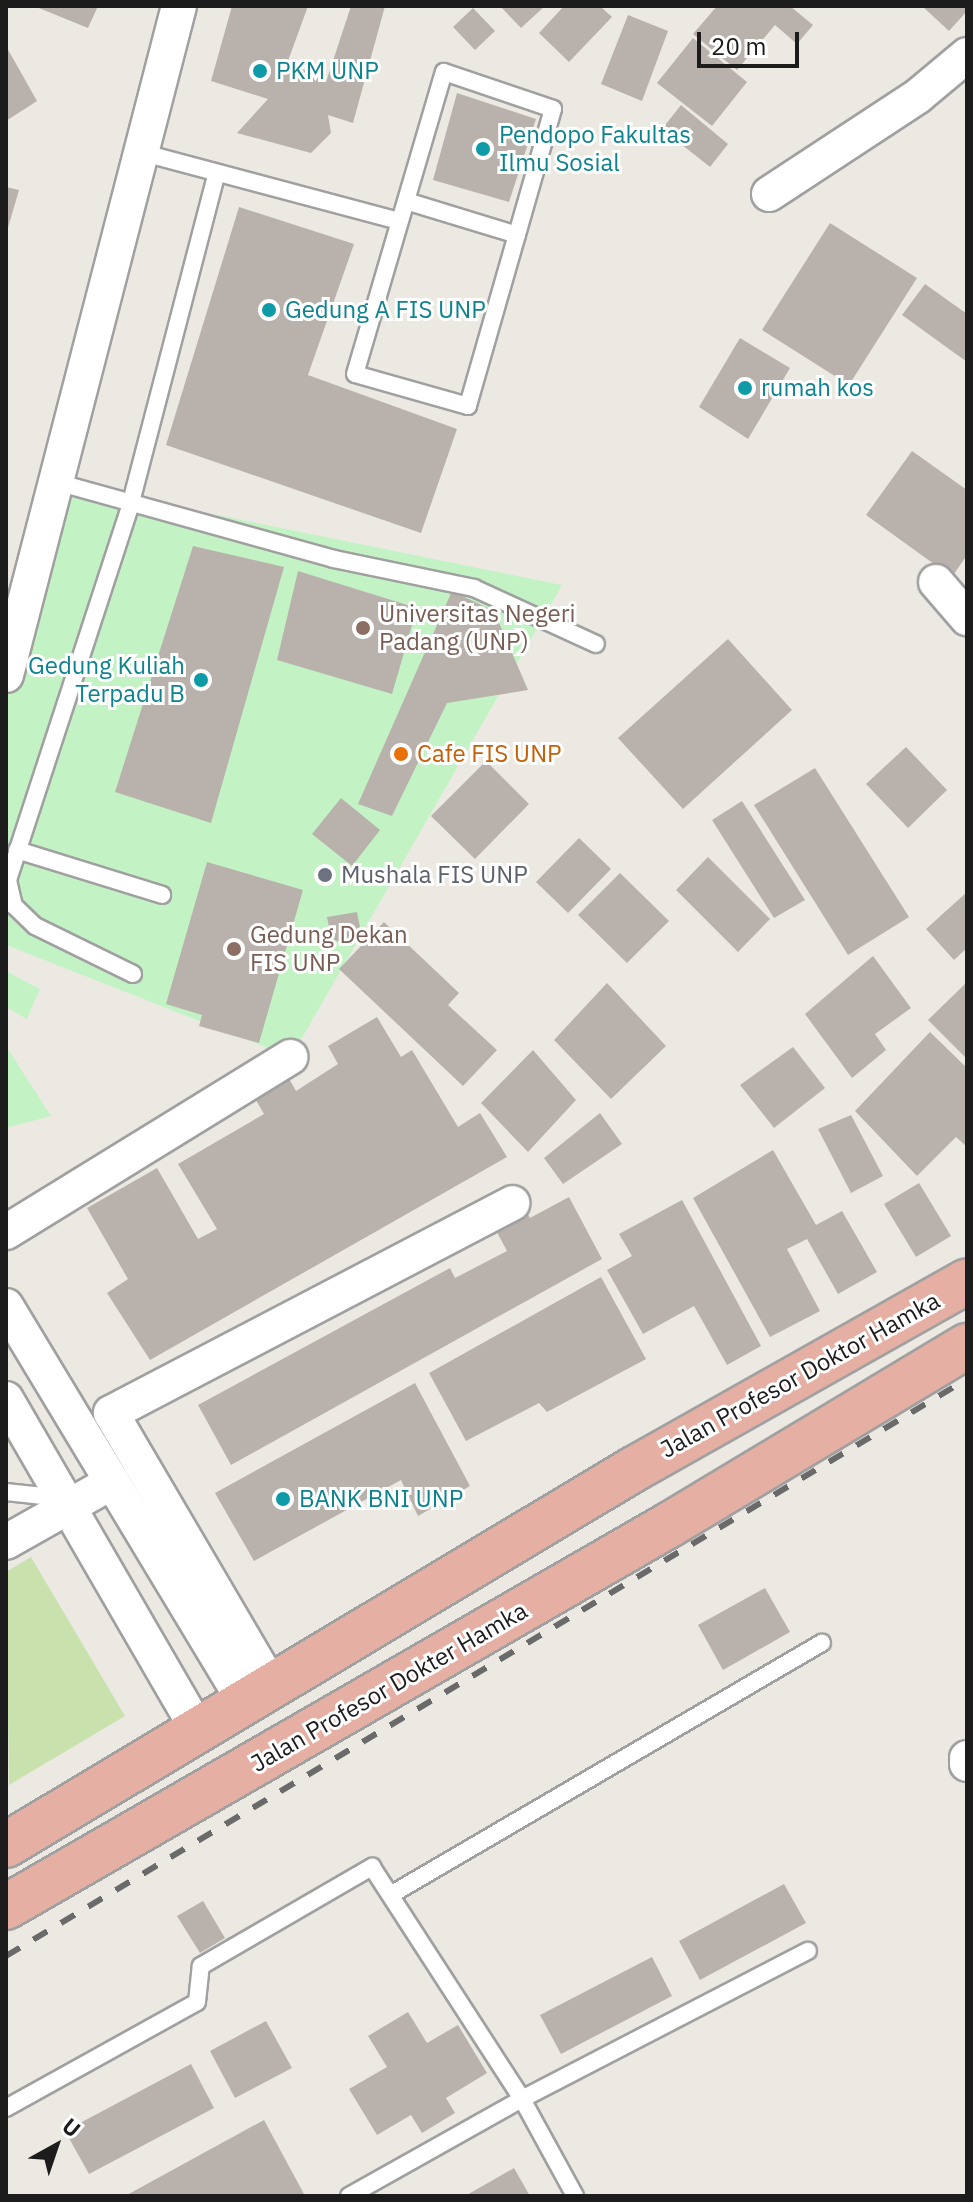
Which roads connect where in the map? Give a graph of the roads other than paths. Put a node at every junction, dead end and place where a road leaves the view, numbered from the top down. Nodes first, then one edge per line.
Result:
1 (179, 6) edge
2 (967, 55) edge
3 (140, 152) junction
4 (216, 175) junction
5 (769, 194) dead end
6 (406, 201) junction
7 (399, 221) junction
8 (517, 235) junction
9 (60, 483) junction
10 (130, 506) junction
11 (936, 582) dead end
12 (967, 618) edge
13 (596, 644) dead end
14 (8, 663) edge
15 (17, 850) junction
16 (162, 895) dead end
17 (133, 974) dead end
18 (291, 1057) dead end
19 (512, 1203) dead end
20 (6, 1232) edge
21 (967, 1281) edge
22 (6, 1306) edge
23 (967, 1346) edge
24 (6, 1399) edge
25 (634, 1469) junction
26 (112, 1482) junction
27 (6, 1492) edge
28 (64, 1502) junction
29 (669, 1525) junction
30 (6, 1542) edge
31 (822, 1643) dead end
32 (260, 1697) junction
33 (200, 1733) junction
34 (81, 1800) junction
35 (6, 1845) edge
36 (108, 1848) junction
37 (392, 1894) junction
38 (6, 1907) edge
39 (808, 1951) dead end
40 (522, 2099) junction
41 (6, 2108) edge
42 (349, 2196) edge
43 (575, 2196) edge

1 - 3 street
2 - 5 street
3 - 4 lane
3 - 9 street
4 - 7 lane
4 - 10 lane
6 - 7 lane
6 - 8 lane
6 - 8 lane
7 - 8 lane
9 - 10 lane
9 - 14 street
10 - 13 lane
10 - 15 lane
11 - 12 street
15 - 16 lane
15 - 17 lane
18 - 20 street
19 - 32 street
21 - 25 highway, Jalan Profesor Doktor Hamka
22 - 26 street
23 - 29 highway
24 - 28 street
25 - 29 highway
25 - 32 highway
26 - 28 street
26 - 32 street
27 - 28 lane
28 - 30 street
28 - 33 street
29 - 36 highway, Jalan Profesor Dokter Hamka
31 - 37 lane
32 - 33 highway
33 - 34 highway
34 - 35 highway
34 - 36 highway
36 - 38 highway, Jalan Profesor Dokter Hamka
37 - 40 lane
37 - 41 lane
39 - 40 lane
40 - 42 lane
40 - 43 lane

